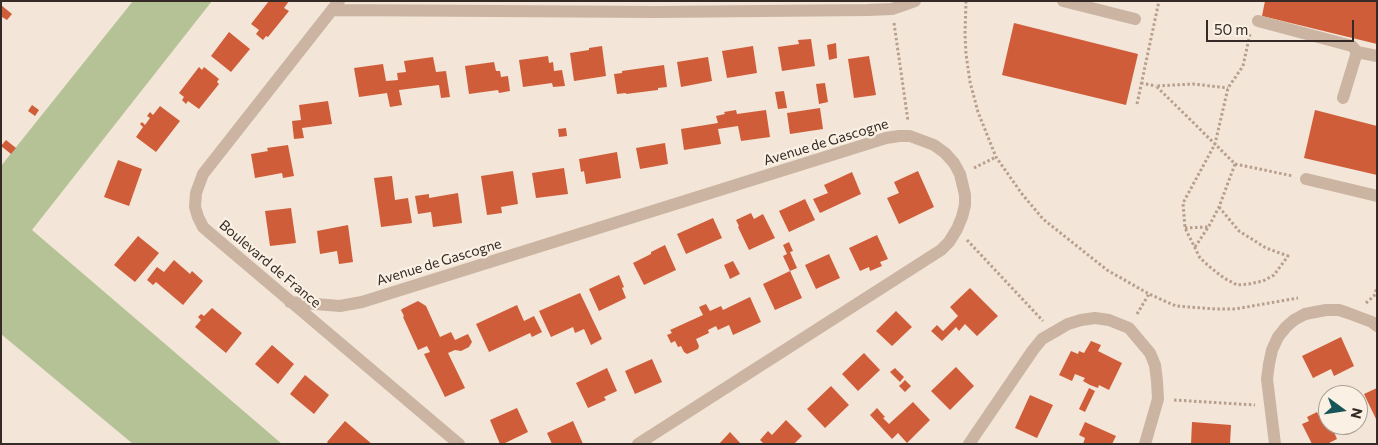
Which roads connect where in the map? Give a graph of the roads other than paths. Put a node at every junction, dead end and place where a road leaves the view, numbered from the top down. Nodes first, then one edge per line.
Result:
1 (915, 1) edge
2 (1063, 1) edge
3 (336, 6) edge
4 (1136, 19) dead end
5 (1258, 22) road end
6 (1356, 52) junction
7 (1377, 56) edge
8 (1343, 98) dead end
9 (1306, 179) road end
10 (1377, 196) edge
11 (290, 302) junction
12 (1377, 326) edge
13 (459, 444) edge
14 (638, 444) edge
15 (969, 444) edge
16 (1145, 444) edge
17 (1275, 444) edge

1 - 3 street
2 - 4 street
3 - 11 street, Boulevard de France
5 - 6 street
6 - 7 street
6 - 8 street
9 - 10 street
11 - 13 street, Boulevard de France
11 - 14 street, Avenue de Gascogne
12 - 17 street
15 - 16 street

